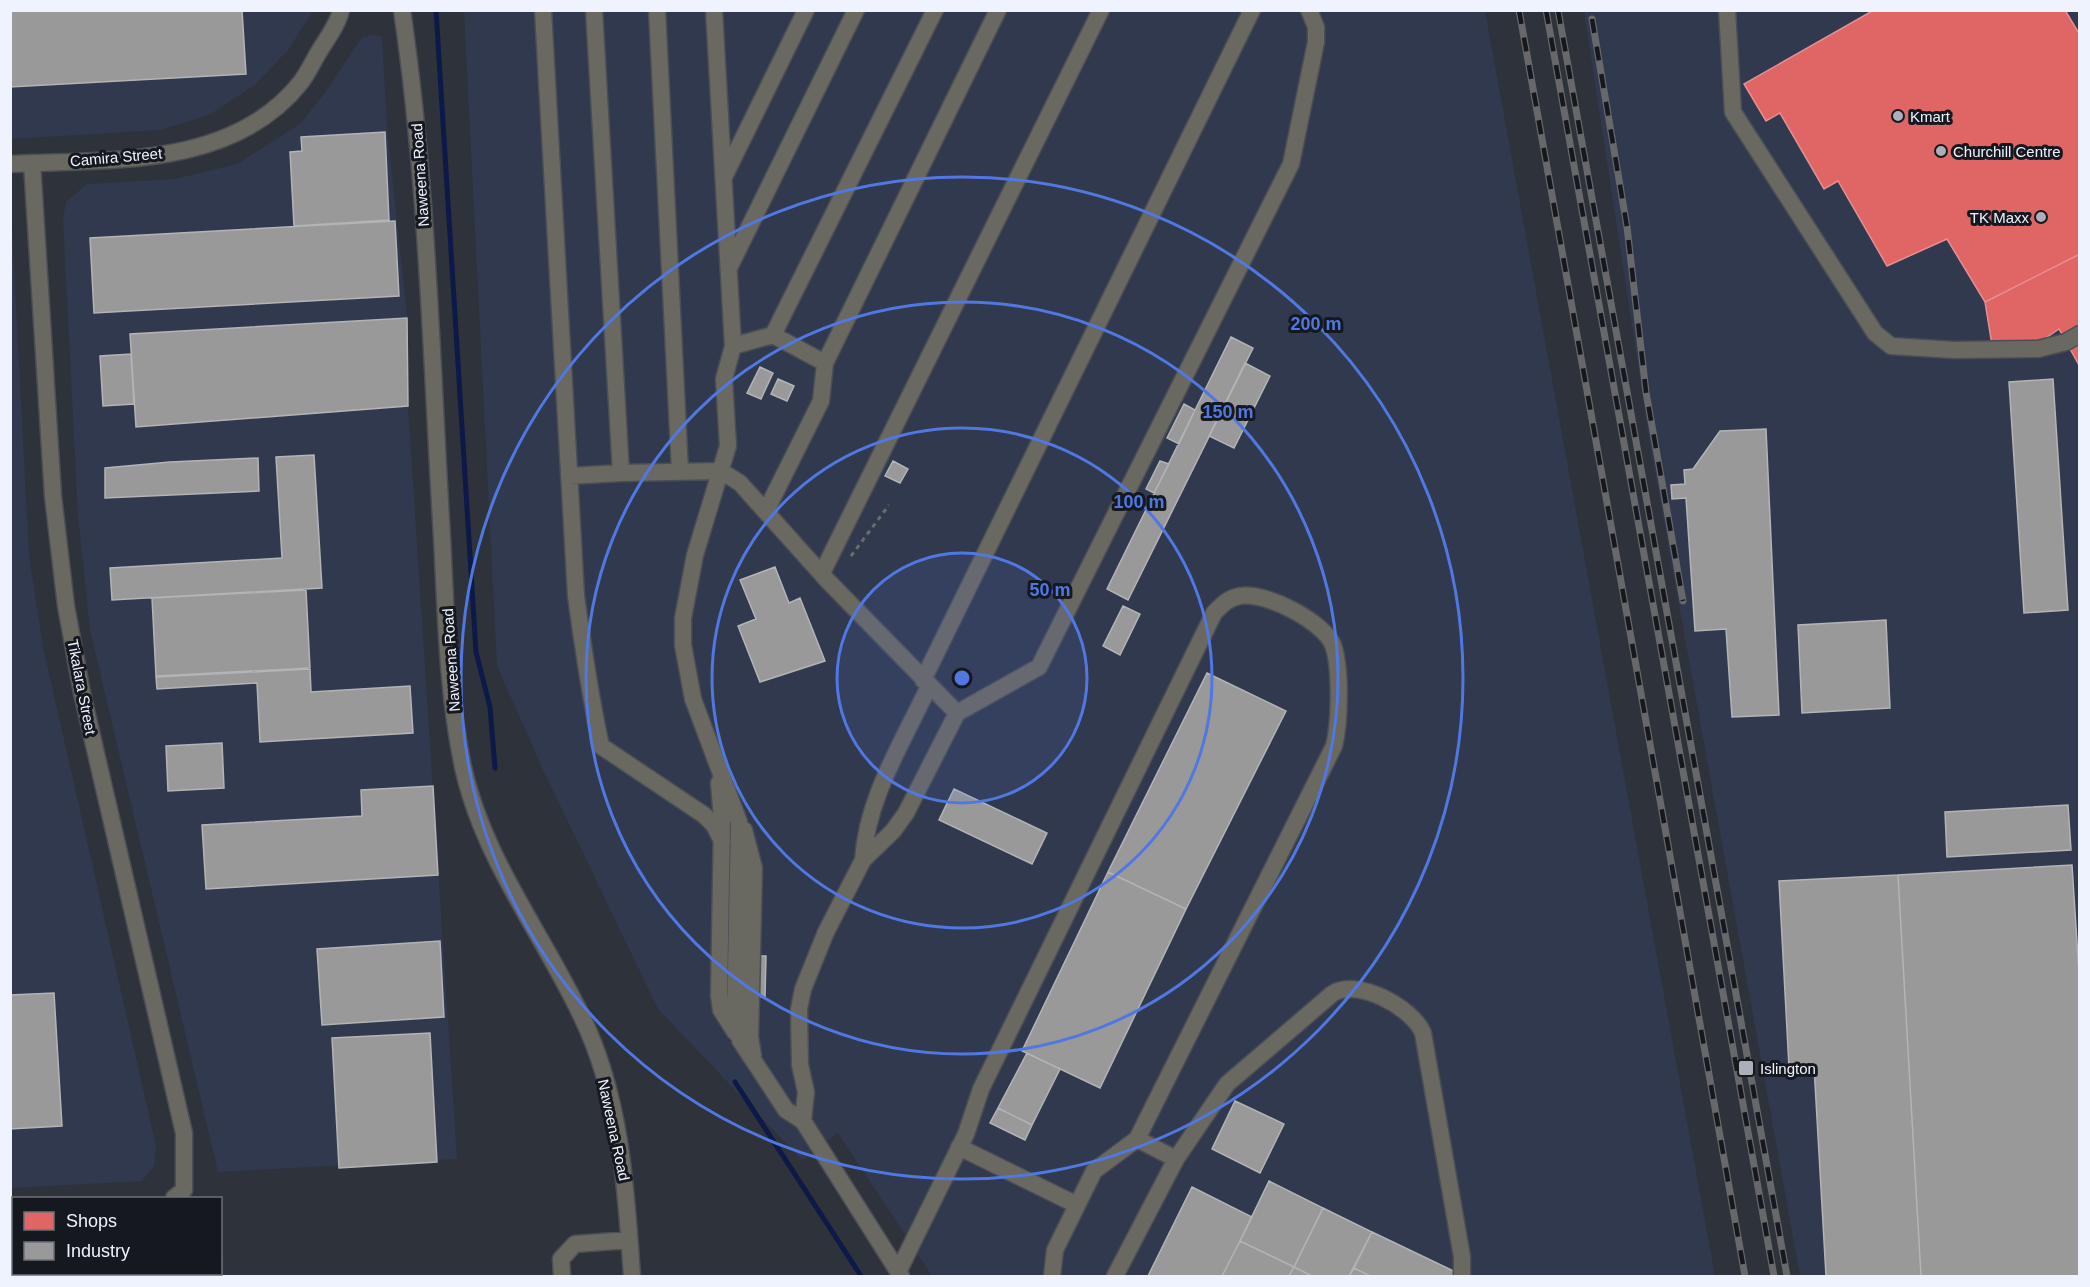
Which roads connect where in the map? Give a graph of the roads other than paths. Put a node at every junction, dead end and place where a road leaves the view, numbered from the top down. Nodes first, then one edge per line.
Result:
1 (402, 10) edge
2 (543, 10) edge
3 (594, 10) edge
4 (657, 10) edge
5 (806, 10) edge
6 (856, 10) edge
7 (935, 10) edge
8 (998, 10) edge
9 (1101, 10) edge
10 (1252, 10) edge
11 (1309, 10) edge
12 (1726, 10) edge
13 (345, 11) edge
14 (716, 13) edge
15 (32, 163) junction
16 (10, 164) edge
17 (724, 178) junction
18 (729, 269) junction
19 (2079, 334) edge
20 (773, 335) junction
21 (733, 346) junction
22 (825, 363) junction
23 (680, 471) junction
24 (721, 471) junction
25 (621, 473) junction
26 (569, 476) junction
27 (766, 512) junction
28 (822, 573) junction
29 (926, 683) junction
30 (957, 713) junction
31 (715, 756) junction
32 (736, 810) junction
33 (722, 841) junction
34 (863, 860) junction
35 (740, 1040) junction
36 (757, 1066) junction
37 (803, 1121) junction
38 (1137, 1139) junction
39 (959, 1148) junction
40 (1176, 1159) junction
41 (175, 1197) edge
42 (1077, 1205) junction
43 (629, 1240) junction
44 (1055, 1250) junction
45 (899, 1274) edge
46 (1462, 1274) dead end
47 (562, 1276) edge
48 (632, 1276) edge
49 (1043, 1276) edge
50 (1052, 1276) edge
51 (1115, 1276) edge

1 - 43 street, Naweena Road
2 - 26 street
3 - 25 street
4 - 23 street
5 - 17 street
6 - 18 street
7 - 20 street
8 - 22 street
9 - 28 street
10 - 29 street
11 - 30 street
12 - 19 street
13 - 15 street, Camira Street
14 - 17 street
15 - 16 street, Camira Street
15 - 41 street, Tikalara Street
17 - 18 street
18 - 21 street
20 - 21 street
20 - 22 street
21 - 24 street
22 - 27 street
23 - 24 street
23 - 25 street
24 - 27 street
24 - 31 street
25 - 26 street
26 - 33 street
27 - 28 street
28 - 29 street
29 - 30 street
29 - 34 street
30 - 34 street
31 - 32 street
31 - 33 street
32 - 35 street
32 - 36 street
33 - 35 street
34 - 37 street
35 - 36 street
36 - 37 street
37 - 45 street
38 - 39 street
38 - 40 street
38 - 42 street
39 - 42 street
39 - 45 street
40 - 46 street
40 - 51 street
42 - 44 street
43 - 47 street
43 - 48 street, Naweena Road
44 - 49 street
44 - 50 street

